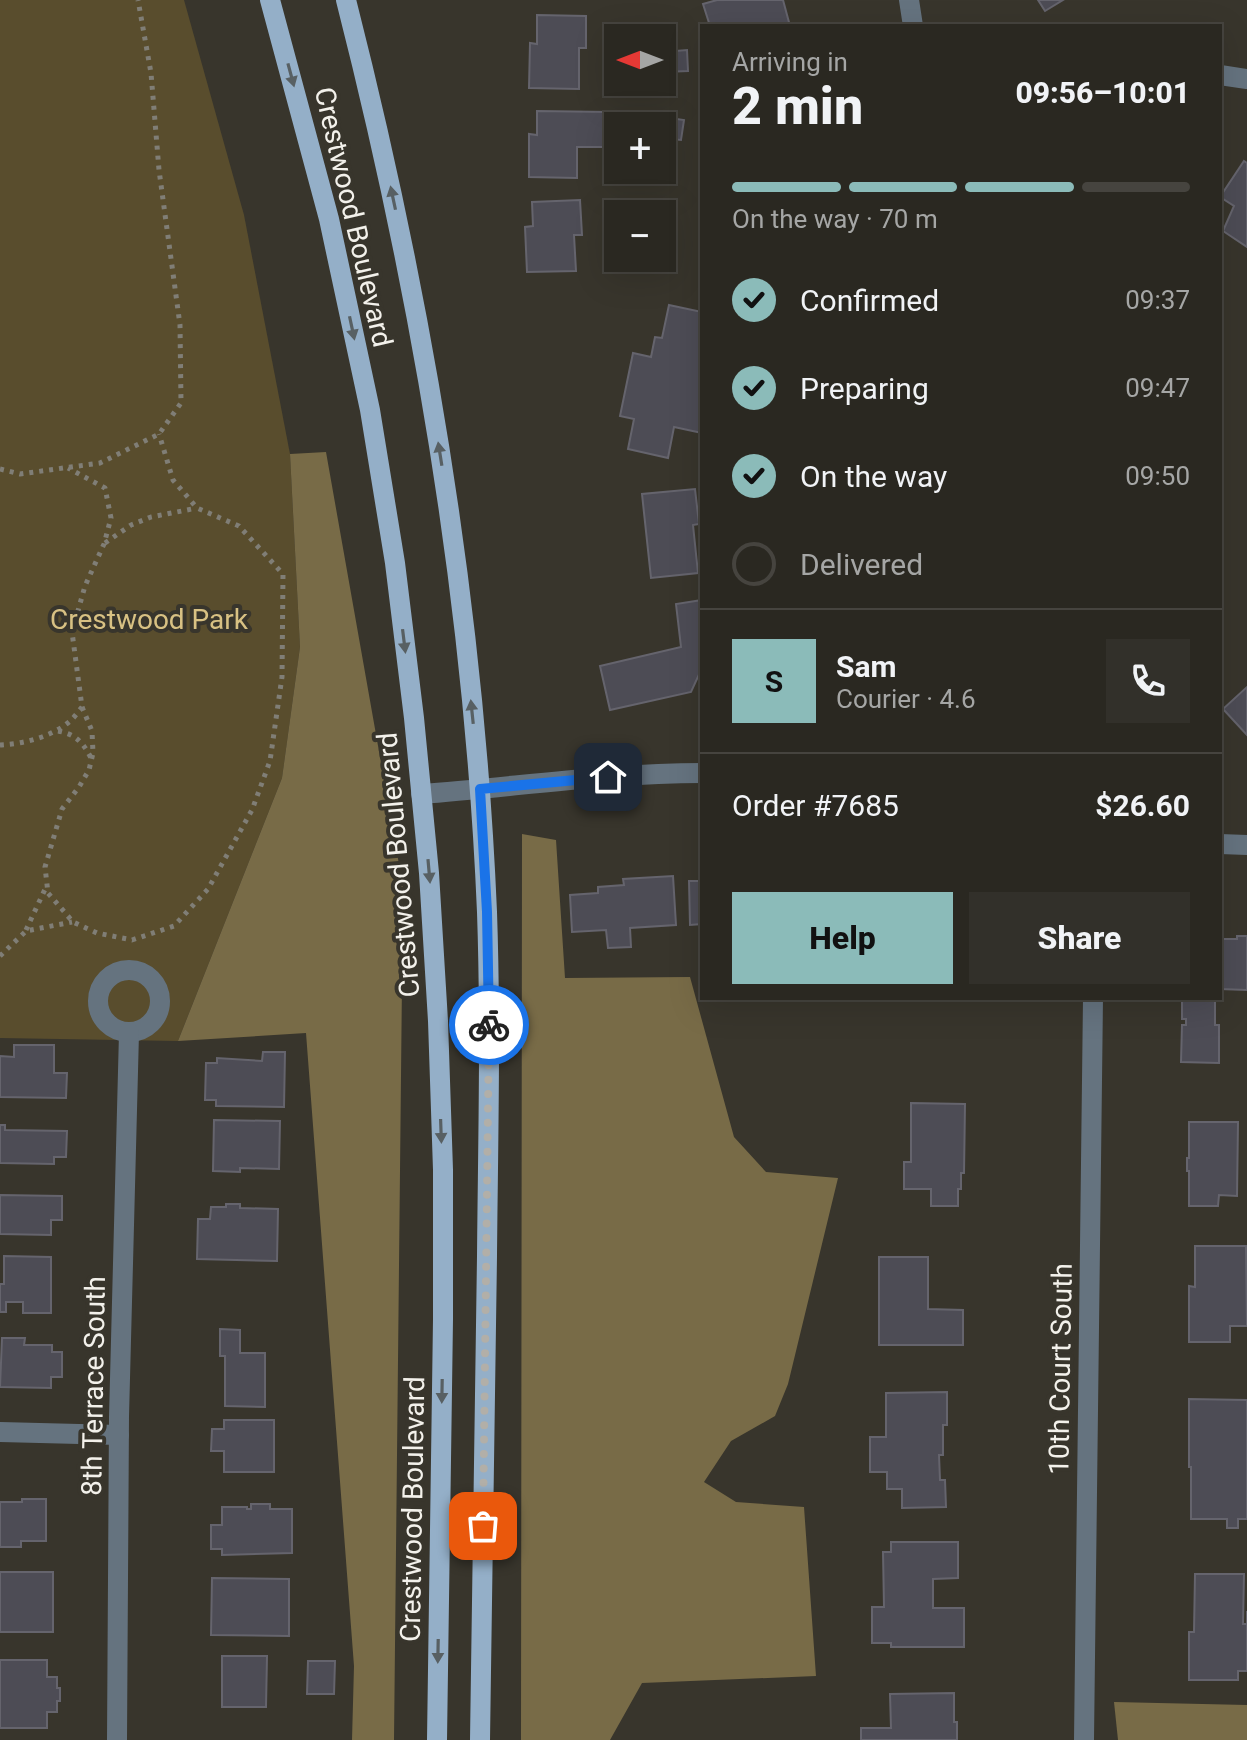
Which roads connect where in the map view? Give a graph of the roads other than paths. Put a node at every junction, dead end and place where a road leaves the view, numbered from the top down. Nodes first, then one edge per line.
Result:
1 (270, 0) edge
2 (346, 0) edge
3 (909, 0) edge
4 (913, 24) edge
5 (1222, 75) edge
6 (1247, 79) edge
7 (700, 773) edge
8 (480, 789) junction
9 (421, 794) junction
10 (1222, 844) edge
11 (1247, 845) edge
12 (1093, 1000) edge
13 (129, 1033) dead end
14 (0, 1432) edge
15 (119, 1435) junction
16 (117, 1740) edge
17 (437, 1740) edge
18 (480, 1740) edge
19 (1084, 1740) edge

1 -> 9 main road, Crestwood Boulevard
8 -> 2 main road, Crestwood Boulevard
3 - 4 street
5 - 6 street
7 - 8 street
8 - 9 street
8 - 18 main road, Crestwood Boulevard
9 -> 17 main road, Crestwood Boulevard
10 - 11 street
12 - 19 street, 10th Court South
13 - 15 street, 8th Terrace South
14 - 15 street
15 - 16 street, 8th Terrace South

